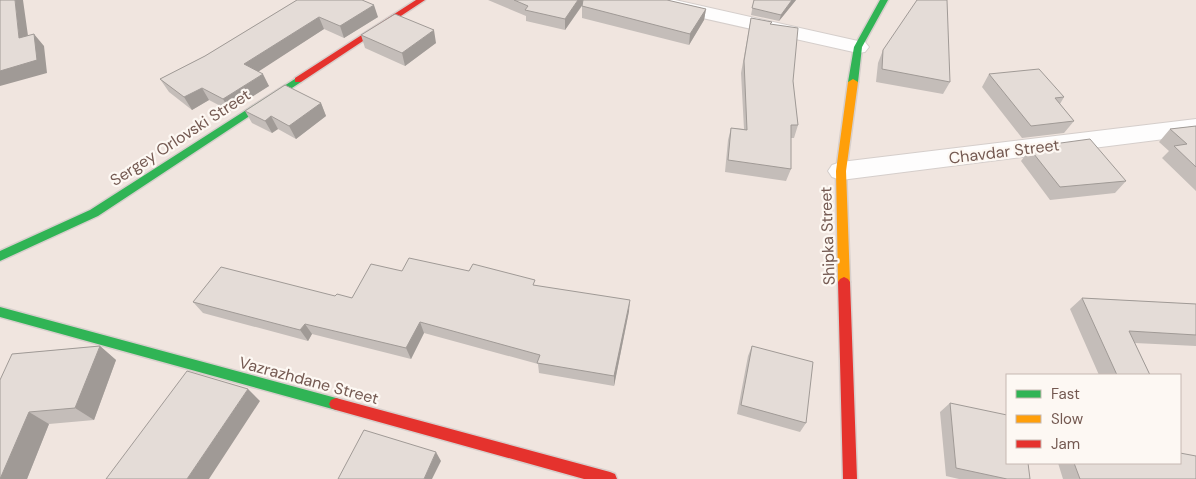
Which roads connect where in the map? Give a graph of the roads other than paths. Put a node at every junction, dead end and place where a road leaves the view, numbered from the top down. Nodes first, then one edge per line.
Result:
1 (420, 0) edge
2 (648, 0) edge
3 (884, 0) edge
4 (858, 47) junction
5 (1196, 127) edge
6 (841, 170) junction
7 (0, 256) edge
8 (0, 312) edge
9 (610, 479) edge
10 (850, 479) edge

1 - 7 street, Sergey Orlovski Street
2 - 4 street
3 - 4 street, Shipka Street
4 - 6 street, Shipka Street
5 - 6 street, Chavdar Street
6 - 10 street, Shipka Street
8 - 9 street, Vazrazhdane Street

